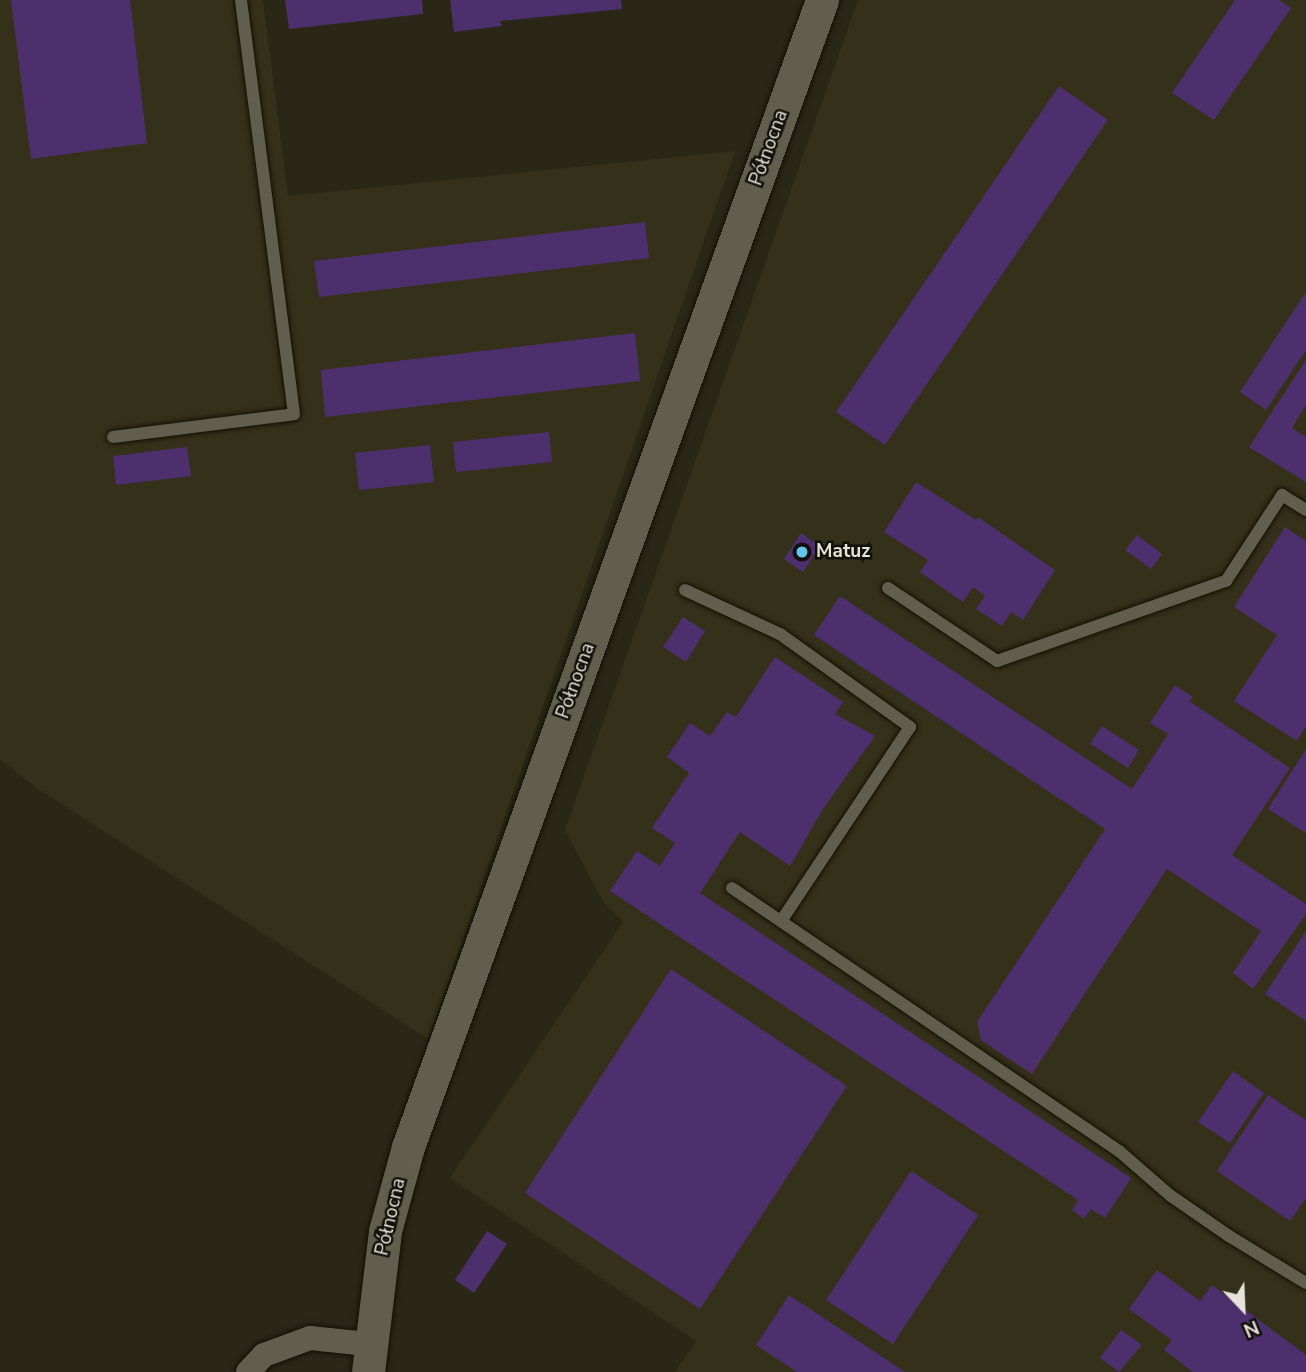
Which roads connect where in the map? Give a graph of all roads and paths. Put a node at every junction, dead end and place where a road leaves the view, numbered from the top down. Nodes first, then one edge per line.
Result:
1 (241, 0) edge
2 (822, 0) edge
3 (113, 437) dead end
4 (1306, 510) edge
5 (888, 588) dead end
6 (685, 590) dead end
7 (732, 888) dead end
8 (780, 921) junction
9 (1306, 1283) edge
10 (368, 1358) edge
11 (248, 1372) edge

1 - 3 lane
2 - 10 street, Północna
4 - 5 lane
6 - 8 lane
7 - 8 lane
8 - 9 lane
10 - 11 street

